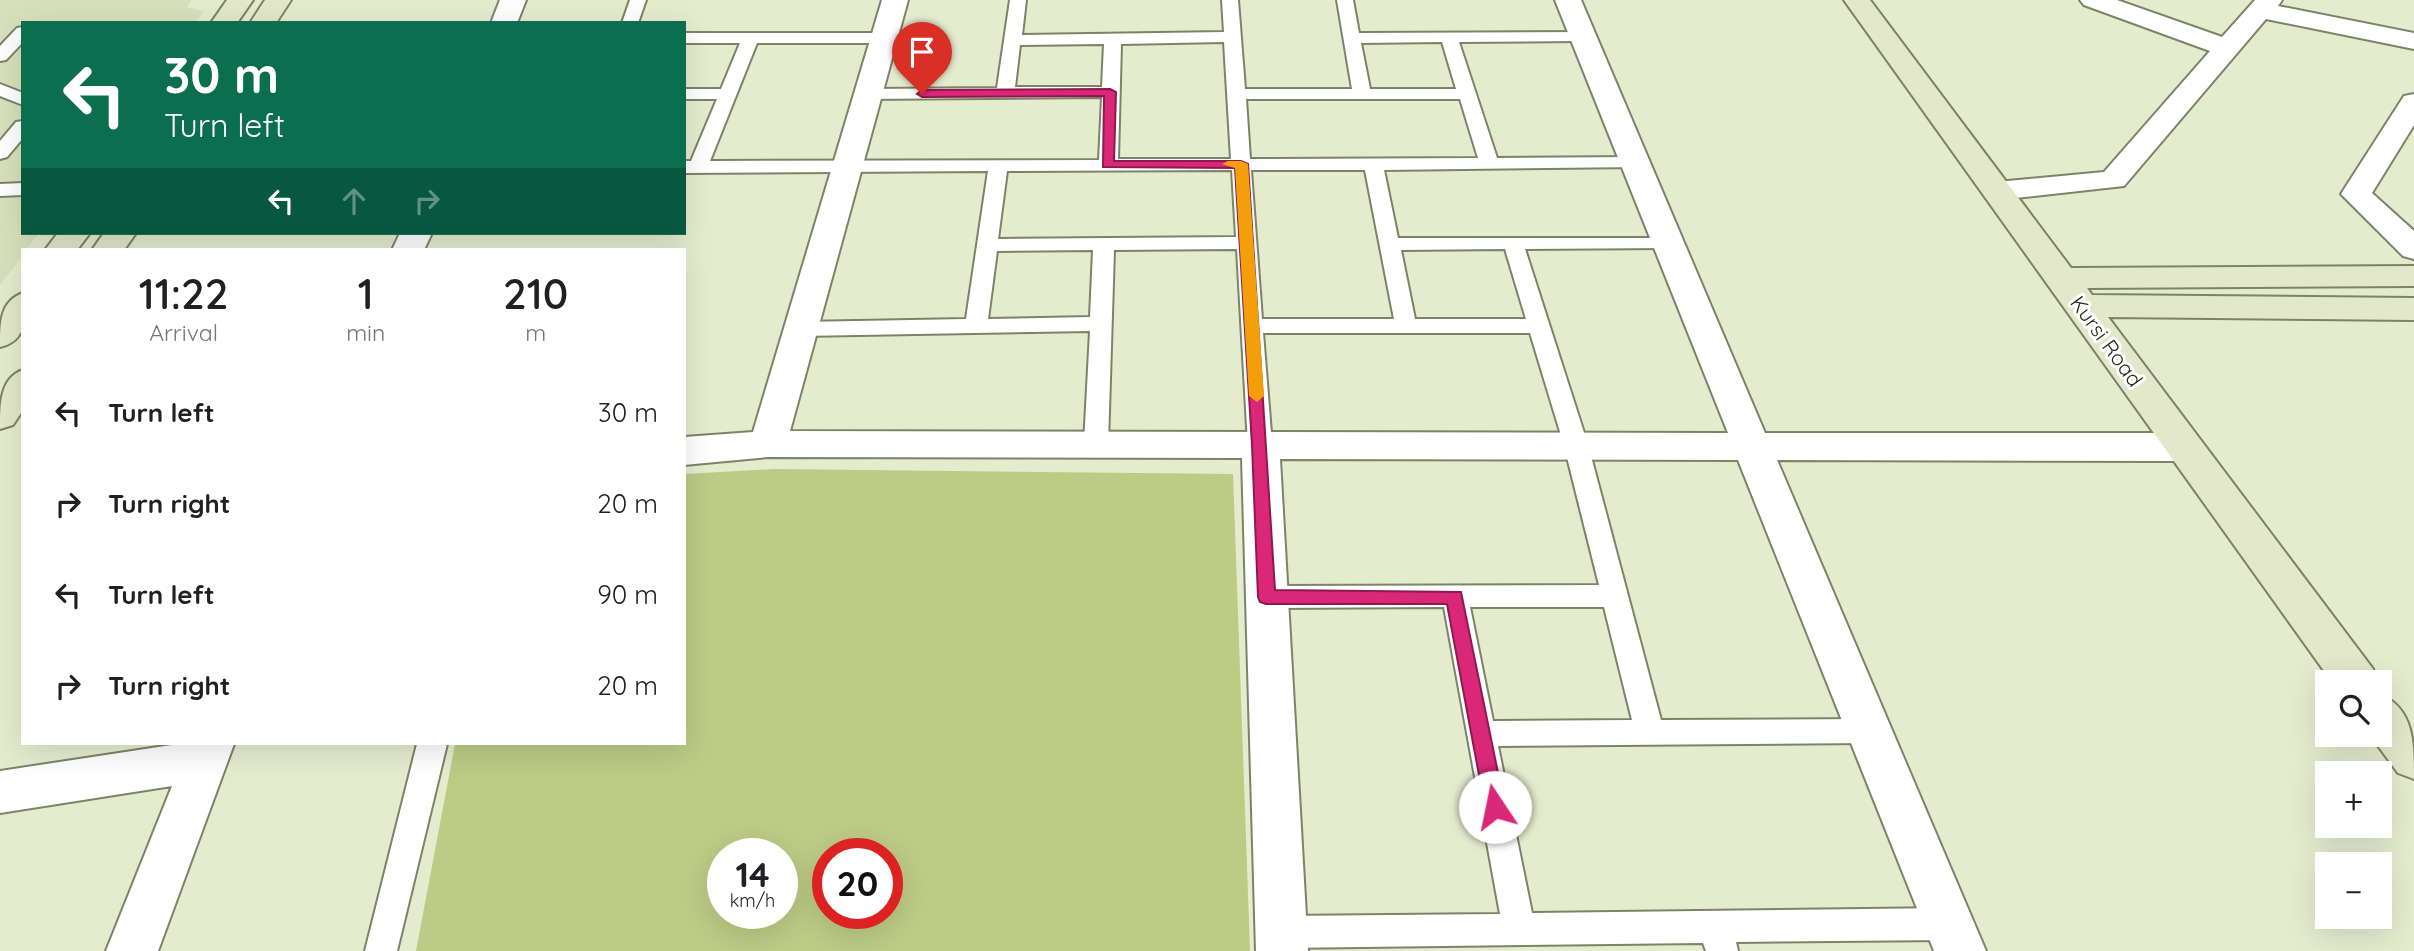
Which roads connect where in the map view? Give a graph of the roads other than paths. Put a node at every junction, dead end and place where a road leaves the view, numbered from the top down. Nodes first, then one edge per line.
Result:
1 (240, 0) edge
2 (278, 0) edge
3 (513, 0) edge
4 (639, 0) edge
5 (895, 0) edge
6 (1018, 0) edge
7 (1230, 0) edge
8 (1345, 0) edge
9 (1568, 0) edge
10 (1857, 0) edge
11 (2094, 0) edge
12 (2264, 5) edge
13 (225, 21) edge
14 (264, 21) edge
15 (505, 21) edge
16 (631, 21) edge
17 (21, 34) edge
18 (1583, 36) junction
19 (1233, 37) junction
20 (1449, 37) junction
21 (686, 38) edge
22 (751, 38) junction
23 (884, 38) junction
24 (1352, 38) junction
25 (1113, 39) junction
26 (1012, 40) junction
27 (2414, 41) edge
28 (2227, 48) junction
29 (0, 56) edge
30 (0, 89) edge
31 (1110, 92) junction
32 (1005, 93) junction
33 (686, 94) edge
34 (728, 94) junction
35 (868, 94) junction
36 (1237, 94) junction
37 (1362, 94) junction
38 (1466, 94) junction
39 (21, 99) edge
40 (2414, 102) edge
41 (21, 128) edge
42 (0, 153) edge
43 (1635, 163) junction
44 (1108, 164) junction
45 (1241, 164) junction
46 (1373, 164) junction
47 (1489, 164) junction
48 (848, 165) junction
49 (998, 165) junction
50 (691, 167) edge
51 (21, 189) edge
52 (0, 190) edge
53 (1997, 191) junction
54 (1247, 243) junction
55 (1513, 243) junction
56 (1668, 243) junction
57 (1104, 244) junction
58 (1390, 244) junction
59 (987, 246) junction
60 (2414, 249) edge
61 (2414, 276) edge
62 (2061, 278) junction
63 (2081, 306) junction
64 (21, 307) edge
65 (2414, 309) edge
66 (1101, 324) junction
67 (976, 326) junction
68 (1252, 326) junction
69 (1406, 326) junction
70 (1539, 326) junction
71 (801, 329) junction
72 (0, 336) edge
73 (21, 385) edge
74 (0, 416) edge
75 (768, 444) junction
76 (1097, 444) junction
77 (1260, 445) junction
78 (1576, 445) junction
79 (1752, 446) junction
80 (2184, 447) junction
81 (686, 451) edge
82 (1615, 596) junction
83 (1266, 597) junction
84 (1455, 597) junction
85 (2348, 670) edge
86 (2392, 730) edge
87 (1869, 731) junction
88 (1650, 733) junction
89 (1481, 734) junction
90 (432, 745) edge
91 (208, 752) edge
92 (2414, 760) edge
93 (0, 792) edge
94 (1519, 929) junction
95 (1955, 937) edge
96 (1718, 939) edge
97 (1281, 942) edge
98 (132, 951) edge
99 (381, 951) edge

1 - 13 main road
2 - 14 main road
3 - 15 street
4 - 16 lane
5 - 23 street
6 - 26 lane
7 - 19 lane
8 - 24 lane
9 - 18 street
10 - 53 main road, Kursi Road
11 - 28 street
12 - 27 street
12 - 28 street
17 - 29 lane
18 - 20 lane
18 - 43 street
19 - 25 lane
19 - 36 lane
20 - 24 lane
20 - 38 lane
21 - 22 lane
22 - 23 lane
22 - 34 lane
23 - 35 street
24 - 37 lane
25 - 26 lane
25 - 31 lane
26 - 32 lane
28 - 53 street
30 - 39 lane
31 - 32 lane
31 - 44 lane
32 - 35 lane
33 - 34 lane
34 - 50 lane
35 - 48 street
36 - 37 lane
36 - 45 lane
37 - 38 lane
38 - 47 lane
40 - 60 street
41 - 42 lane
43 - 47 lane
43 - 56 street
44 - 45 lane
44 - 49 lane
45 - 46 lane
45 - 54 lane
46 - 47 lane
46 - 58 lane
48 - 49 lane
48 - 50 lane
48 - 71 street
49 - 59 lane
51 - 52 lane
53 - 62 main road, Kursi Road
54 - 57 lane
54 - 68 lane
55 - 56 lane
55 - 58 lane
55 - 70 lane
56 - 79 street
57 - 59 lane
57 - 66 lane
58 - 69 lane
59 - 67 lane
61 - 62 main road
62 - 63 main road, Kursi Road
63 - 65 main road
63 - 80 main road, Kursi Road
64 - 72 main road
66 - 67 lane
66 - 76 lane
67 - 71 lane
68 - 69 lane
68 - 77 lane
69 - 70 lane
70 - 78 lane
71 - 75 street
73 - 74 main road
75 - 76 street
75 - 81 street
76 - 77 street
77 - 78 street
77 - 83 street
78 - 79 street
78 - 82 lane
79 - 80 street
79 - 87 street
80 - 85 main road, Kursi Road
82 - 84 lane
82 - 88 lane
83 - 84 lane
83 - 97 street
84 - 89 lane
86 - 92 main road
87 - 88 lane
87 - 95 street
88 - 89 lane
89 - 94 lane
90 - 99 lane
91 - 93 street
91 - 98 street
94 - 96 lane
94 - 97 lane
95 - 96 lane

